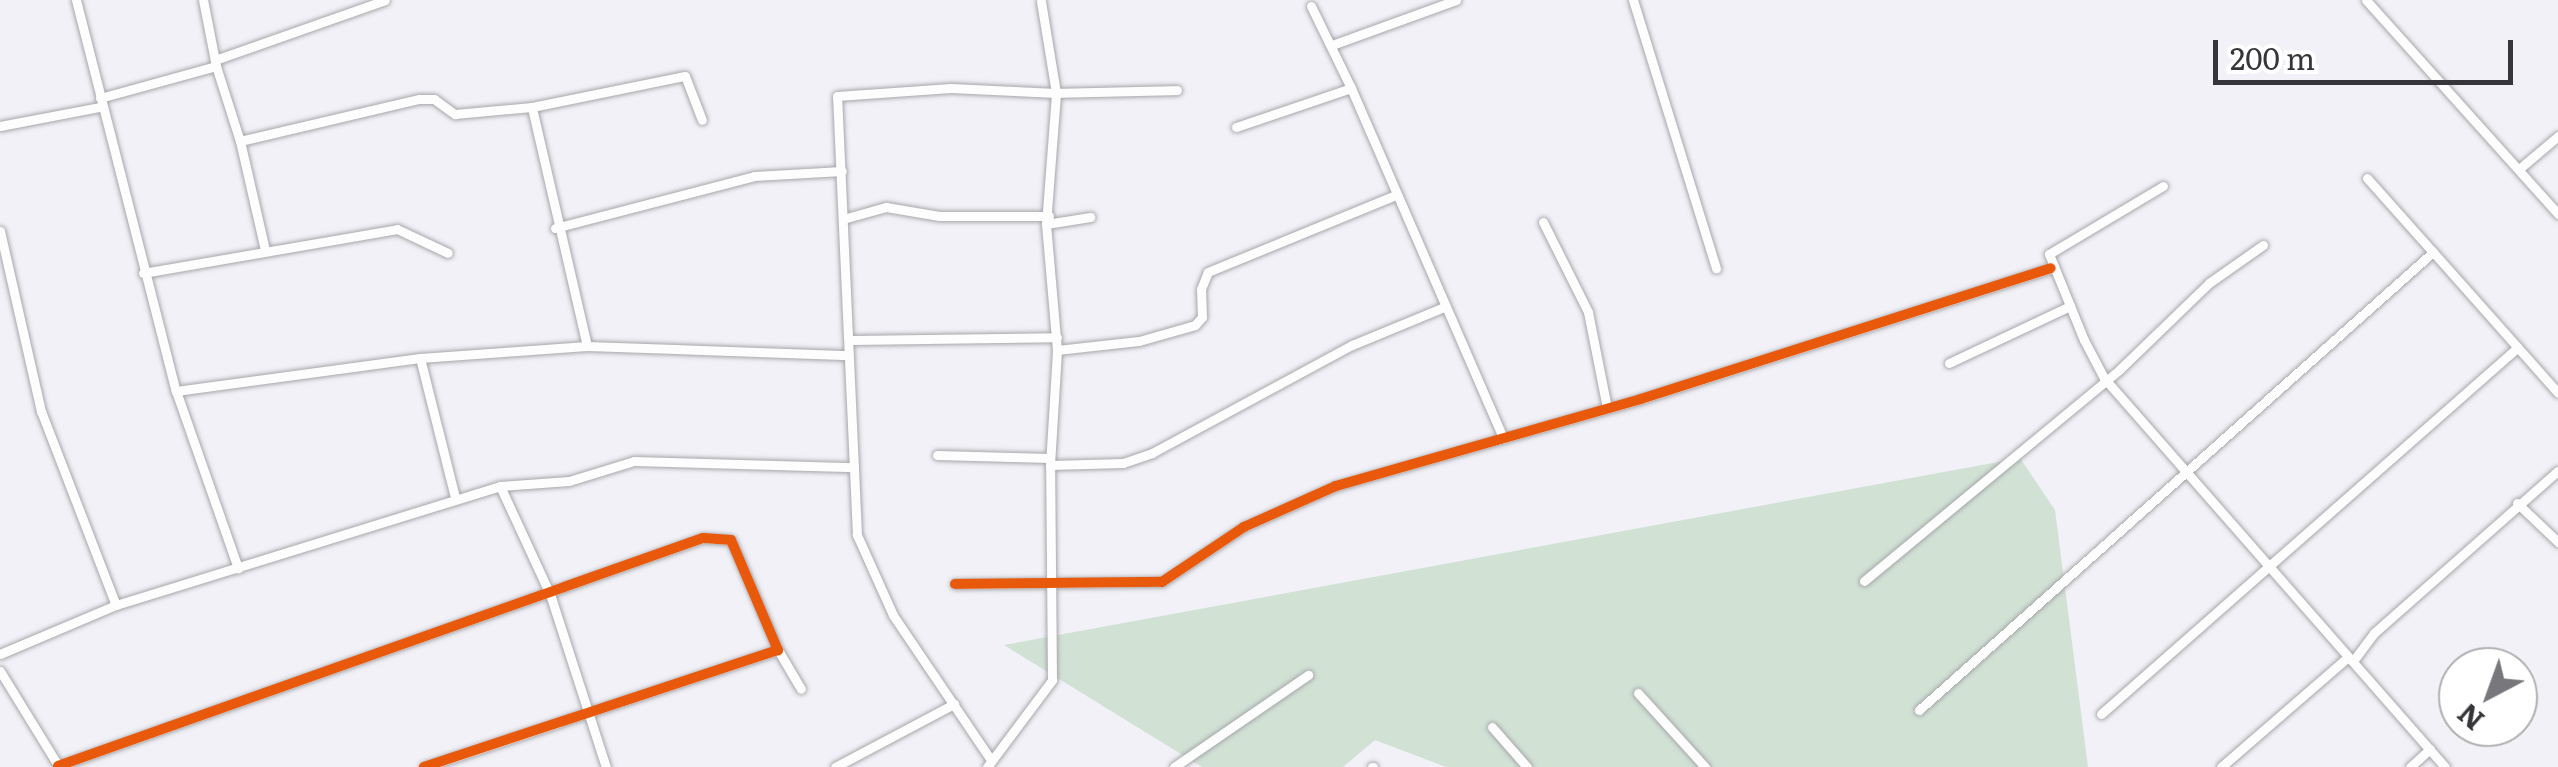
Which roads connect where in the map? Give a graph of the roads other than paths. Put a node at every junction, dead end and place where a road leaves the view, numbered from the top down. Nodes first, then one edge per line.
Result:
1 (76, 0) edge
2 (204, 0) edge
3 (385, 0) edge
4 (1456, 0) edge
5 (1633, 0) edge
6 (2366, 0) edge
7 (1042, 1) edge
8 (1439, 2) edge
9 (1311, 6) dead end
10 (1332, 45) junction
11 (216, 63) junction
12 (1350, 88) junction
13 (1177, 90) dead end
14 (1056, 94) junction
15 (100, 102) junction
16 (532, 108) junction
17 (702, 120) dead end
18 (0, 126) edge
19 (1236, 127) dead end
20 (2558, 136) edge
21 (240, 142) junction
22 (2518, 169) junction
23 (842, 171) junction
24 (2367, 178) dead end
25 (2163, 186) dead end
26 (1396, 195) junction
27 (2558, 214) edge
28 (1090, 217) dead end
29 (843, 219) junction
30 (1048, 220) junction
31 (1543, 222) dead end
32 (555, 228) junction
33 (0, 230) edge
34 (2262, 245) dead end
35 (264, 250) junction
36 (2434, 252) junction
37 (448, 253) dead end
38 (1716, 268) dead end
39 (2050, 268) junction
40 (143, 272) junction
41 (2070, 306) junction
42 (1444, 307) junction
43 (1057, 337) junction
44 (852, 340) junction
45 (587, 346) junction
46 (2518, 346) junction
47 (1057, 350) junction
48 (848, 355) junction
49 (420, 358) junction
50 (1949, 363) dead end
51 (2104, 378) junction
52 (176, 391) junction
53 (2558, 393) edge
54 (1607, 408) junction
55 (1503, 438) junction
56 (937, 454) dead end
57 (1050, 462) junction
58 (854, 468) junction
59 (2187, 468) junction
60 (2558, 471) edge
61 (500, 486) junction
62 (456, 497) junction
63 (2517, 502) junction
64 (2558, 542) edge
65 (2267, 563) junction
66 (238, 568) junction
67 (1864, 582) dead end
68 (954, 584) dead end
69 (1054, 586) junction
70 (550, 594) junction
71 (116, 606) junction
72 (778, 650) junction
73 (0, 654) edge
74 (2350, 659) junction
75 (0, 671) edge
76 (1308, 675) dead end
77 (801, 689) dead end
78 (1638, 694) dead end
79 (954, 704) junction
80 (1919, 710) dead end
81 (586, 711) junction
82 (2102, 714) dead end
83 (1492, 727) dead end
84 (2430, 749) junction
85 (989, 764) edge
86 (58, 766) edge
87 (424, 767) edge
88 (606, 767) edge
89 (835, 767) edge
90 (1174, 767) edge
91 (1527, 767) edge
92 (1705, 767) edge
93 (2221, 767) edge
94 (2410, 767) edge
95 (2445, 767) edge

1 - 15 street
2 - 11 street
3 - 11 street
4 - 8 street
5 - 38 street
6 - 22 street
7 - 14 street
8 - 10 street
9 - 10 street
10 - 12 street
11 - 15 street
11 - 21 street
12 - 19 street
12 - 26 street
13 - 14 street
14 - 23 street
14 - 30 street
15 - 18 street
15 - 40 street
16 - 17 street
16 - 21 street
16 - 32 street
20 - 22 street
21 - 35 street
22 - 27 street
23 - 29 street
23 - 32 street
24 - 36 street
25 - 39 street
26 - 42 street
26 - 47 street
28 - 30 street
29 - 30 street
29 - 44 street
30 - 43 street
31 - 54 street
32 - 45 street
33 - 71 street
34 - 51 street
35 - 37 street
35 - 40 street
36 - 46 street
36 - 59 street
39 - 41 street
39 - 54 street
40 - 52 street
41 - 50 street
41 - 51 street
42 - 55 street
42 - 57 street
43 - 44 street
43 - 47 street
44 - 48 street
45 - 48 street
45 - 49 street
46 - 53 street
46 - 65 street
47 - 57 street
48 - 58 street
49 - 52 street
49 - 62 street
51 - 59 street
51 - 67 street
52 - 66 street
54 - 55 street
55 - 69 street
56 - 57 street
57 - 69 street
58 - 61 street
58 - 79 street
59 - 65 street
59 - 80 street
60 - 63 street
61 - 62 street
61 - 70 street
62 - 66 street
63 - 64 street
63 - 74 street
65 - 74 street
65 - 82 street
66 - 71 street
68 - 69 street
69 - 85 street
70 - 72 street
70 - 81 street
70 - 86 street
71 - 73 street
72 - 77 street
72 - 81 street
74 - 84 street
74 - 93 street
75 - 86 street
76 - 90 street
78 - 92 street
79 - 85 street
79 - 89 street
81 - 87 street
81 - 88 street
83 - 91 street
84 - 94 street
84 - 95 street

